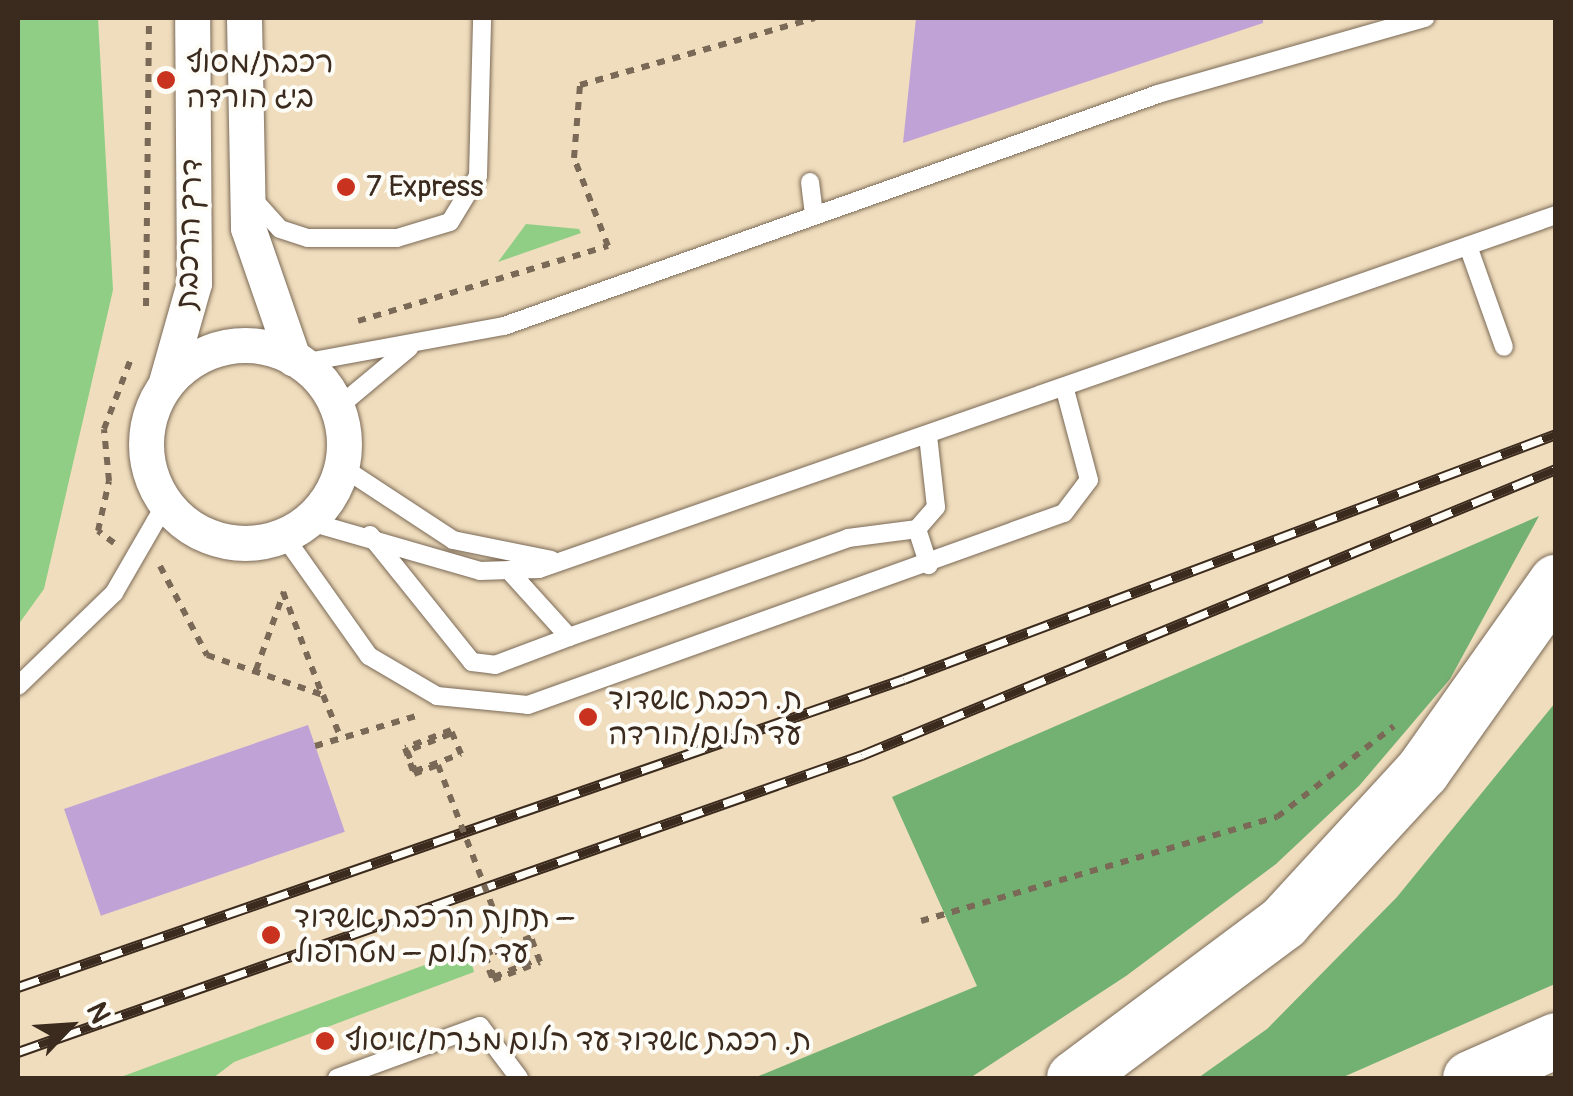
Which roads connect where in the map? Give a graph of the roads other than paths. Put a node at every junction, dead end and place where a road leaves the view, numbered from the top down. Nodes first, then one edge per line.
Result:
1 (192, 18) edge
2 (244, 18) edge
3 (482, 18) edge
4 (1425, 18) edge
5 (244, 182) junction
6 (810, 182) dead end
7 (814, 213) junction
8 (1556, 214) edge
9 (1468, 246) junction
10 (418, 343) junction
11 (1504, 346) dead end
12 (298, 360) junction
13 (164, 387) junction
14 (1065, 390) junction
15 (337, 408) junction
16 (928, 436) junction
17 (342, 466) junction
18 (166, 504) junction
19 (296, 528) junction
20 (917, 529) junction
21 (370, 535) junction
22 (567, 559) junction
23 (929, 564) junction
24 (512, 574) junction
25 (1556, 582) edge
26 (568, 637) junction
27 (18, 686) edge
28 (1556, 1040) edge
29 (336, 1078) edge
30 (519, 1078) edge
31 (1074, 1078) edge
32 (1470, 1078) edge

1 - 13 street, דרך הרכבת
2 - 5 street, דרך הרכבת
3 - 5 lane
4 - 7 lane
5 - 12 street, דרך הרכבת
6 - 7 lane
7 - 10 lane
8 - 9 lane
9 - 11 lane
9 - 14 lane
10 - 12 lane
10 - 15 lane
12 - 13 street
12 - 15 street
13 - 18 street
14 - 16 lane
14 - 23 lane
15 - 17 street
16 - 20 lane
16 - 22 lane
17 - 19 street
17 - 22 lane
18 - 19 street
18 - 27 lane
19 - 21 lane
19 - 23 lane
20 - 23 lane
20 - 26 lane
21 - 24 lane
21 - 26 lane
22 - 24 lane
24 - 26 lane
25 - 31 highway, bridge
28 - 32 highway
29 - 30 lane

